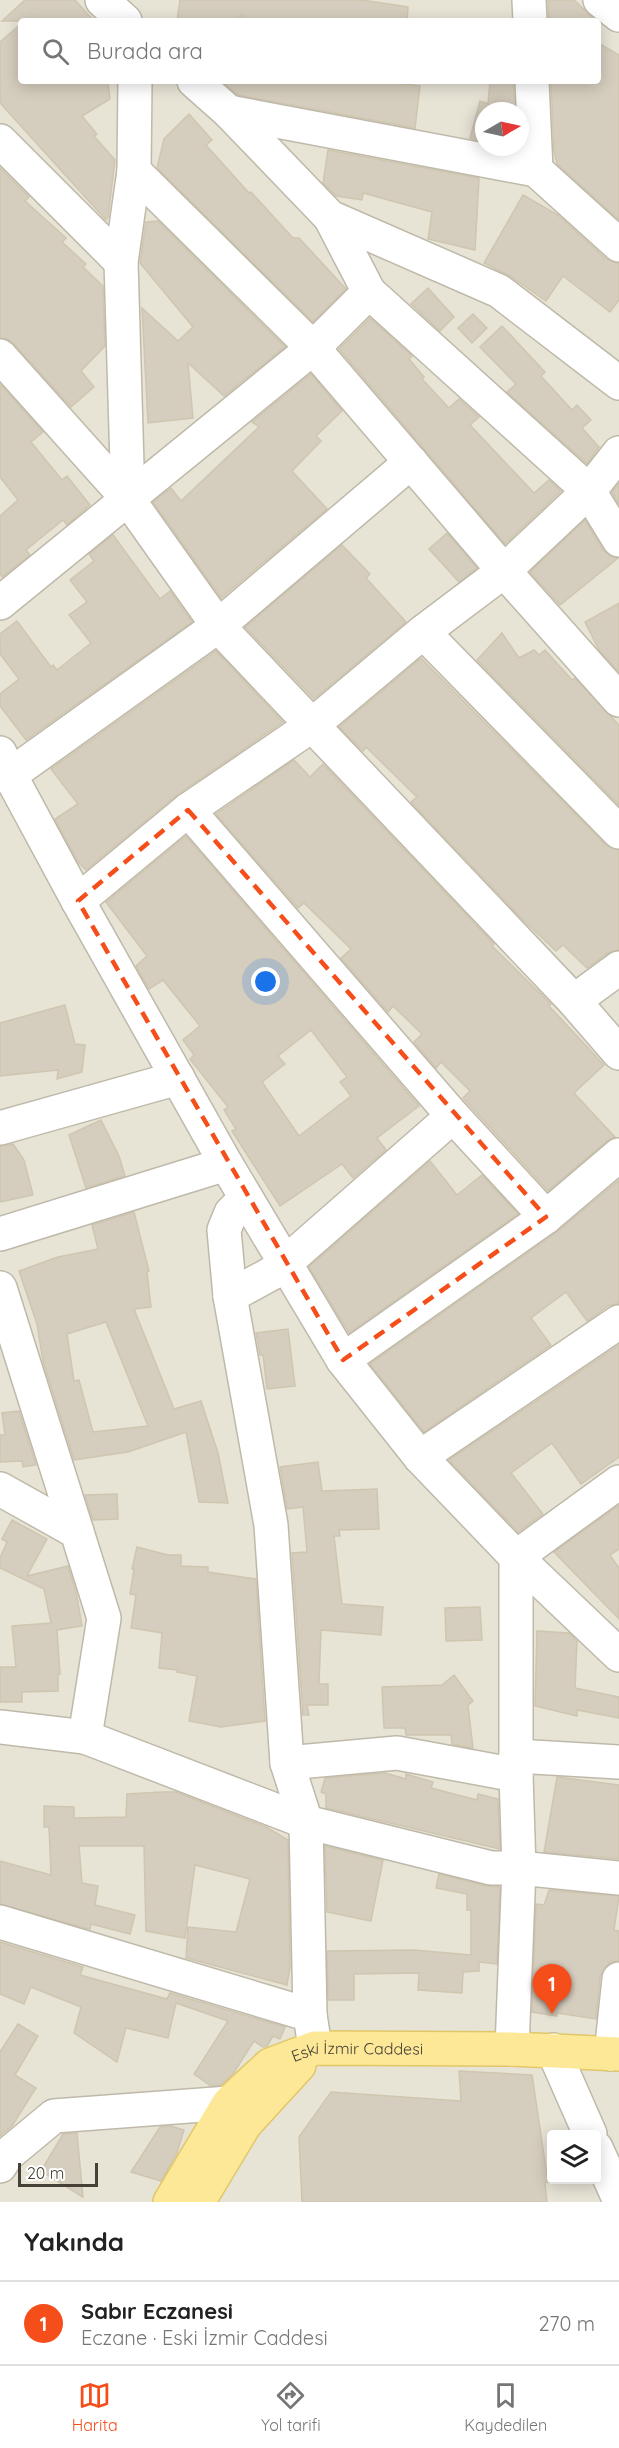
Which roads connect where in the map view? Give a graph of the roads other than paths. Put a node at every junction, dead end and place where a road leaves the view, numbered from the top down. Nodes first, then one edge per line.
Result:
1 (102, 0) edge
2 (140, 0) edge
3 (529, 0) edge
4 (600, 0) edge
5 (619, 15) edge
6 (122, 18) edge
7 (137, 18) edge
8 (530, 18) edge
9 (135, 84) edge
10 (197, 84) edge
11 (532, 84) edge
12 (229, 112) junction
13 (0, 141) edge
14 (536, 170) junction
15 (134, 171) junction
16 (330, 217) junction
17 (619, 245) edge
18 (121, 262) junction
19 (369, 292) junction
20 (313, 348) junction
21 (0, 356) edge
22 (619, 383) edge
23 (619, 453) edge
24 (411, 462) junction
25 (589, 491) junction
26 (128, 499) junction
27 (619, 540) edge
28 (504, 571) junction
29 (0, 603) edge
30 (218, 626) junction
31 (423, 632) junction
32 (619, 700) edge
33 (311, 726) junction
34 (5, 764) edge
35 (188, 810) junction
36 (619, 832) edge
37 (78, 901) junction
38 (619, 968) edge
39 (574, 1001) junction
40 (619, 1053) edge
41 (178, 1078) junction
42 (453, 1116) junction
43 (0, 1128) edge
44 (619, 1155) edge
45 (226, 1164) junction
46 (246, 1198) junction
47 (546, 1217) junction
48 (0, 1234) edge
49 (285, 1262) junction
50 (0, 1288) edge
51 (230, 1296) junction
52 (619, 1322) edge
53 (343, 1360) junction
54 (420, 1457) junction
55 (619, 1482) edge
56 (0, 1489) edge
57 (77, 1532) junction
58 (516, 1557) junction
59 (619, 1655) edge
60 (0, 1727) edge
61 (85, 1737) junction
62 (619, 1762) edge
63 (287, 1763) junction
64 (516, 1766) junction
65 (306, 1822) junction
66 (519, 1868) junction
67 (619, 1878) edge
68 (0, 1922) edge
69 (619, 1979) edge
70 (310, 2015) junction
71 (315, 2048) junction
72 (512, 2049) junction
73 (553, 2050) junction
74 (615, 2054) edge
75 (229, 2103) junction
76 (589, 2130) edge
77 (601, 2157) edge
78 (0, 2166) edge
79 (619, 2199) edge
80 (170, 2202) edge
81 (198, 2202) edge

1 - 6 street
2 - 7 street
3 - 8 street
4 - 5 street
9 - 15 street
10 - 12 street
11 - 14 street
12 - 14 street
12 - 16 street
13 - 18 street
14 - 17 street
15 - 18 street
15 - 20 street
16 - 19 street
16 - 22 street
18 - 26 street
19 - 20 street
19 - 25 street
20 - 24 street
20 - 26 street
21 - 26 street
23 - 25 street
24 - 28 street
24 - 30 street
25 - 27 street
25 - 28 street
26 - 29 street
26 - 30 street
28 - 31 street
28 - 32 street
30 - 33 street
30 - 34 street
31 - 33 street
31 - 36 street
33 - 35 street
33 - 39 street
34 - 37 street
35 - 37 street
35 - 42 street
37 - 41 street
38 - 39 street
39 - 40 street
41 - 43 street
41 - 45 street
42 - 47 street
42 - 49 street
44 - 47 street
45 - 46 street
45 - 48 street
46 - 49 street
46 - 51 street
47 - 53 street
49 - 51 street
49 - 53 street
50 - 57 street
51 - 63 street
52 - 54 street
53 - 54 street
54 - 58 street
55 - 58 street
56 - 57 street
57 - 61 street
58 - 59 street
58 - 64 street
60 - 61 street
61 - 65 street
62 - 64 street
63 - 64 street
63 - 65 street
64 - 66 street
65 - 66 street
65 - 70 street
66 - 67 street
66 - 72 street
68 - 70 street
69 - 74 street
70 - 71 street
71 - 72 main road, Eski İzmir Caddesi
71 - 75 main road, Eski İzmir Caddesi
71 - 81 main road
72 - 73 main road, Eski İzmir Caddesi
73 - 74 main road, Eski İzmir Caddesi
73 - 76 street
75 - 78 street
75 - 80 main road, Eski İzmir Caddesi
77 - 79 street

